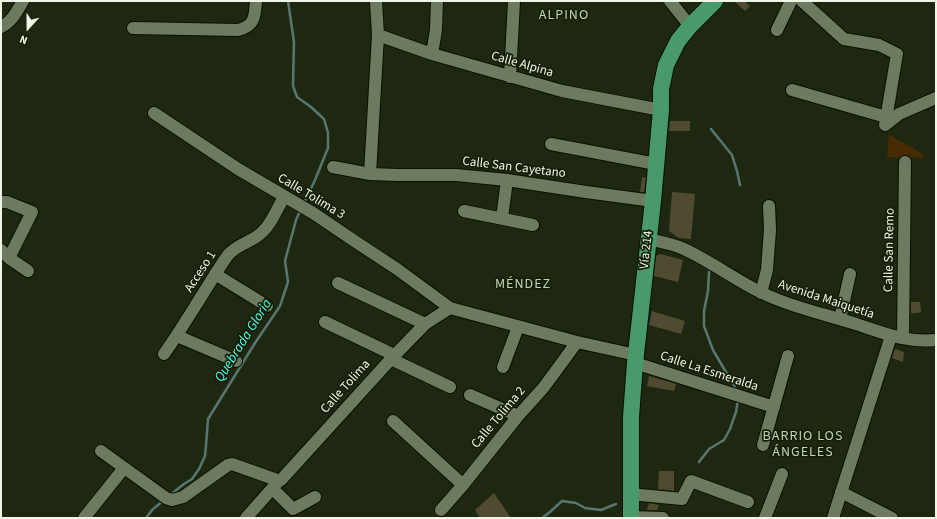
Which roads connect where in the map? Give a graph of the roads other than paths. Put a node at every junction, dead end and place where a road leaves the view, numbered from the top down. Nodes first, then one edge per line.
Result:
1 (23, 1) edge
2 (256, 1) edge
3 (376, 1) edge
4 (437, 1) edge
5 (514, 1) edge
6 (670, 1) edge
7 (715, 1) edge
8 (791, 1) edge
9 (802, 1) edge
10 (690, 26) junction
11 (1, 27) edge
12 (133, 28) dead end
13 (777, 30) dead end
14 (378, 35) junction
15 (432, 54) junction
16 (510, 77) junction
17 (792, 90) dead end
18 (936, 98) edge
19 (661, 110) junction
20 (154, 113) dead end
21 (886, 117) junction
22 (551, 144) dead end
23 (905, 162) dead end
24 (656, 164) junction
25 (333, 166) dead end
26 (370, 174) junction
27 (506, 180) junction
28 (289, 200) junction
29 (653, 201) junction
30 (1, 202) edge
31 (769, 206) dead end
32 (464, 211) dead end
33 (502, 218) junction
34 (533, 225) dead end
35 (648, 239) junction
36 (5, 254) edge
37 (28, 271) dead end
38 (215, 274) junction
39 (850, 274) dead end
40 (338, 283) dead end
41 (761, 293) junction
42 (267, 306) dead end
43 (450, 308) junction
44 (840, 319) junction
45 (325, 322) dead end
46 (425, 324) junction
47 (518, 327) junction
48 (177, 336) junction
49 (891, 336) junction
50 (903, 338) junction
51 (936, 340) edge
52 (577, 342) junction
53 (164, 354) dead end
54 (788, 356) dead end
55 (392, 357) junction
56 (636, 359) junction
57 (236, 361) dead end
58 (503, 367) dead end
59 (450, 387) dead end
60 (470, 395) dead end
61 (774, 407) junction
62 (518, 416) junction
63 (393, 421) dead end
64 (763, 445) dead end
65 (101, 452) dead end
66 (124, 468) junction
67 (782, 474) dead end
68 (276, 484) junction
69 (463, 485) junction
70 (841, 492) junction
71 (630, 494) junction
72 (315, 497) dead end
73 (748, 502) dead end
74 (441, 510) dead end
75 (84, 518) edge
76 (246, 518) edge
77 (631, 518) edge
78 (663, 518) edge
79 (765, 518) edge
80 (833, 518) edge
81 (892, 518) edge

1 - 11 street
2 - 12 street
3 - 14 street
4 - 15 street
5 - 16 street
6 - 10 street
7 - 10 main road, Vía 214
8 - 13 street
9 - 21 street
10 - 19 main road, Vía 214
14 - 15 street, Calle Alpina
14 - 26 street
15 - 16 street, Calle Alpina
16 - 19 street, Calle Alpina
17 - 21 street
18 - 21 street
19 - 24 main road, Vía 214
20 - 28 street, Calle Tolima 3
22 - 24 street
23 - 50 street, Calle San Remo
24 - 29 main road, Vía 214
25 - 26 street, Calle San Cayetano
26 - 27 street, Calle San Cayetano
27 - 29 street, Calle San Cayetano
27 - 33 street
28 - 38 street, Acceso 1
28 - 43 street, Calle Tolima 3
29 - 35 main road, Vía 214
30 - 36 street
31 - 41 street
32 - 33 street
33 - 34 street
35 - 41 street, Avenida Maiquetía
35 - 56 main road, Vía 214
36 - 37 street
38 - 42 street
38 - 48 street, Acceso 1
39 - 44 street
40 - 46 street
41 - 44 street, Avenida Maiquetía
43 - 46 street, Calle Tolima
43 - 47 street
44 - 49 street, Avenida Maiquetía
45 - 55 street
46 - 55 street, Calle Tolima
47 - 52 street
47 - 58 street
48 - 53 street, Acceso 1
48 - 57 street
49 - 50 street, Avenida Maiquetía
49 - 70 street
50 - 51 street, Avenida Maiquetía
52 - 56 street
52 - 62 street, Calle Tolima 2
54 - 61 street
55 - 59 street
55 - 68 street, Calle Tolima
56 - 61 street, Calle La Esmeralda
56 - 71 main road, Vía 214
60 - 62 street
61 - 64 street
62 - 69 street, Calle Tolima 2
63 - 69 street
65 - 66 street
66 - 68 street
66 - 75 street
67 - 79 street
68 - 72 street
68 - 76 street, Calle Tolima
69 - 74 street, Calle Tolima 2
70 - 80 street
70 - 81 street
71 - 73 street
71 - 77 main road, Vía 214
77 - 78 street

